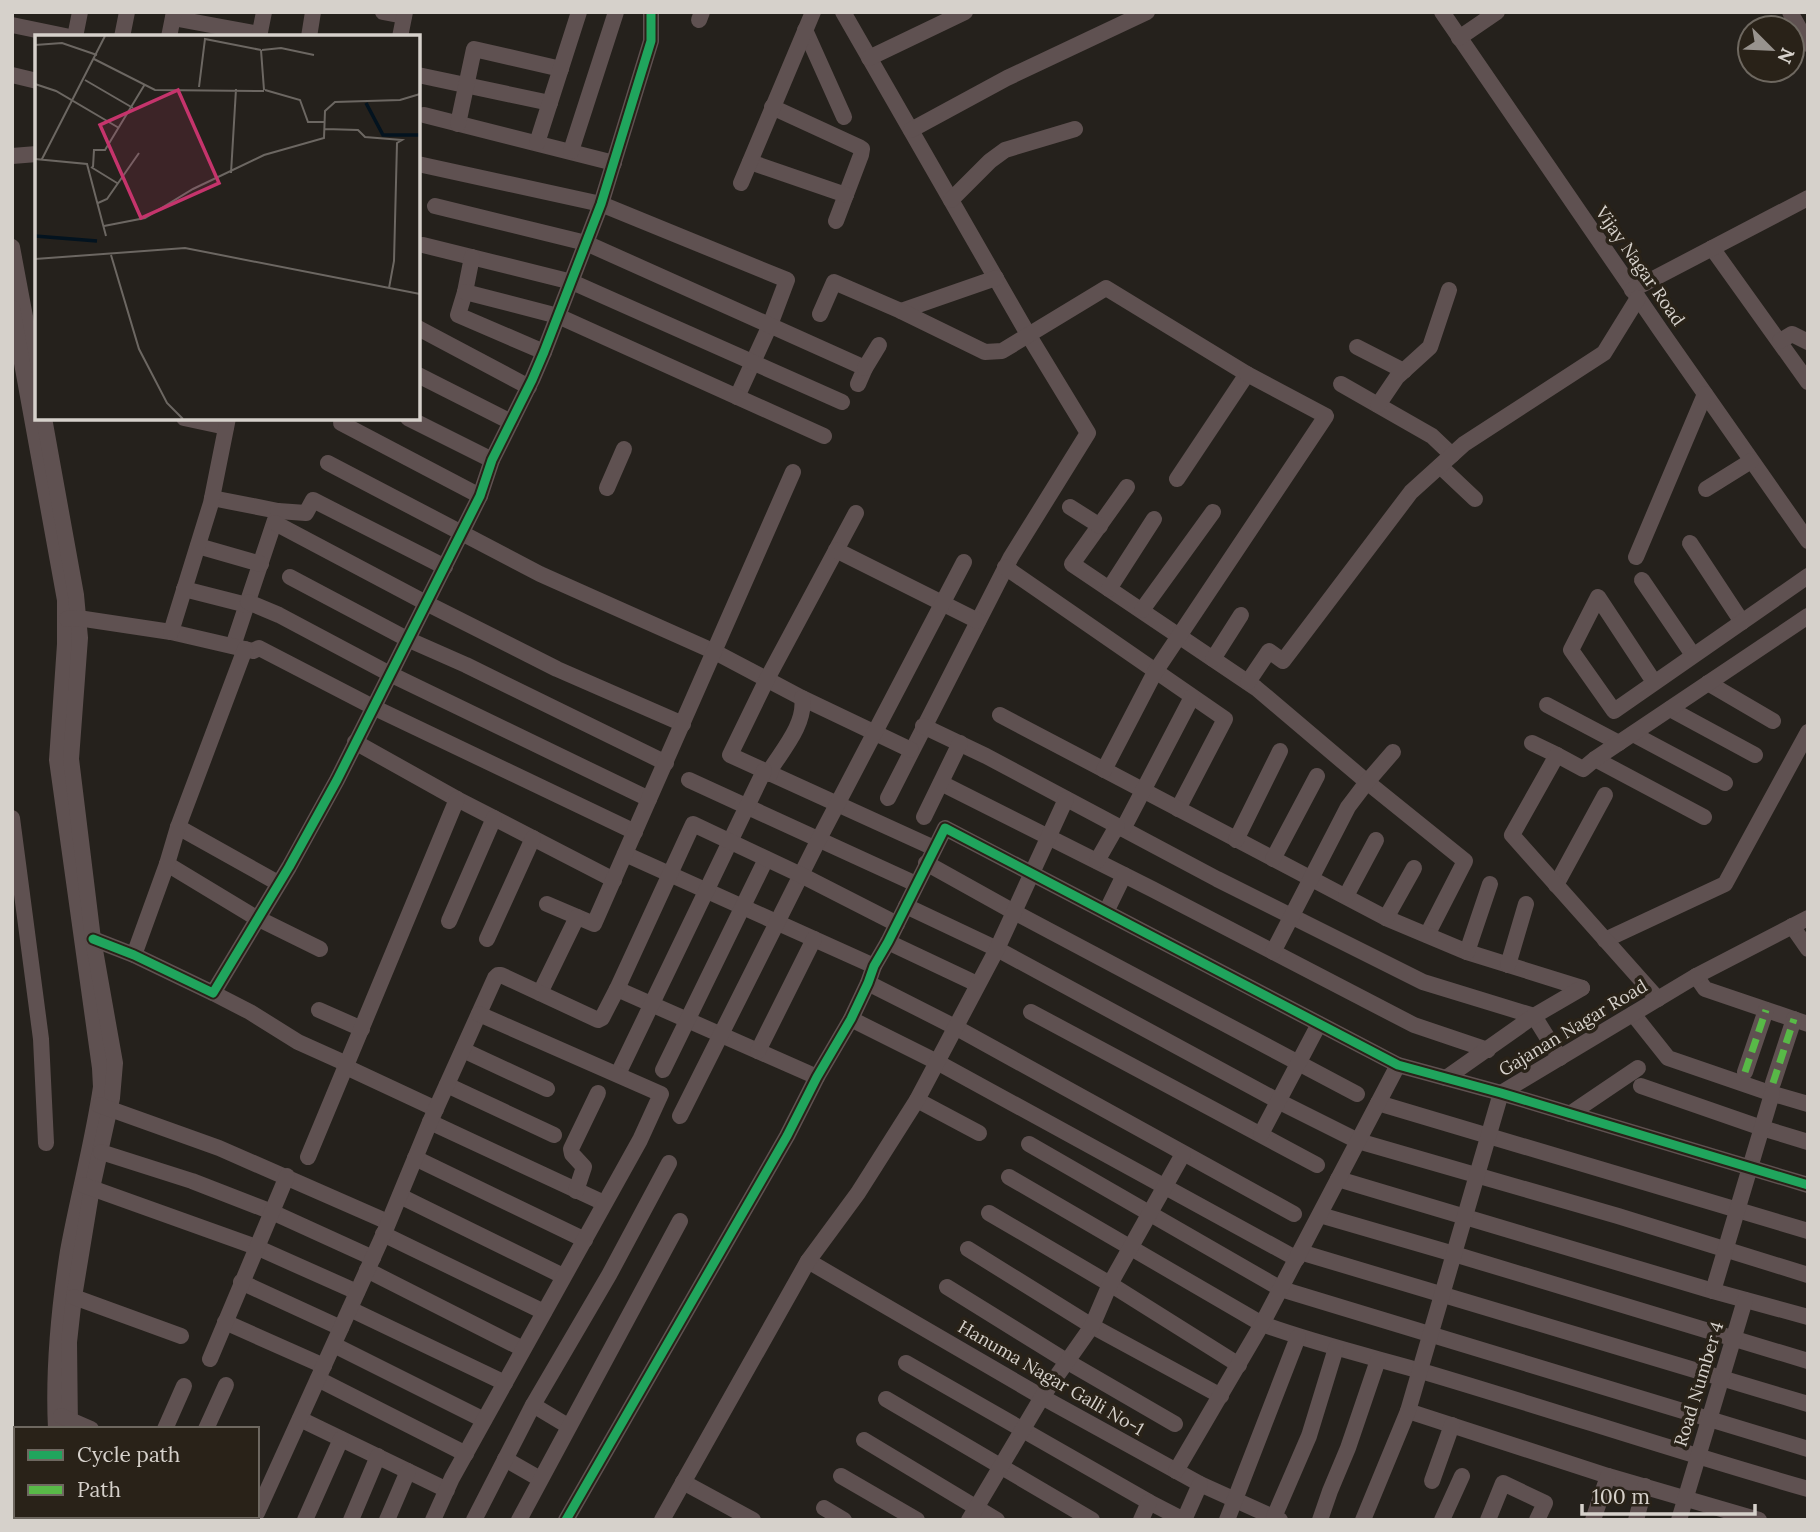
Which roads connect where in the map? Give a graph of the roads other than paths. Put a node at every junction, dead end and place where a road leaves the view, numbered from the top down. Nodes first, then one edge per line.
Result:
1 (80, 12) edge
2 (127, 12) edge
3 (264, 12) edge
4 (313, 12) edge
5 (383, 12) edge
6 (579, 12) edge
7 (616, 12) edge
8 (651, 12) edge
9 (813, 12) edge
10 (844, 12) edge
11 (965, 12) edge
12 (1147, 12) edge
13 (1442, 12) edge
14 (1497, 12) edge
15 (1790, 12) edge
16 (404, 14) edge
17 (173, 15) edge
18 (35, 20) edge
19 (12, 24) edge
20 (805, 30) junction
21 (215, 32) edge
22 (69, 35) edge
23 (74, 35) edge
24 (122, 35) edge
25 (169, 35) edge
26 (259, 35) edge
27 (309, 35) edge
28 (400, 35) edge
29 (1459, 38) junction
30 (1808, 44) edge
31 (869, 58) junction
32 (561, 69) junction
33 (12, 75) edge
34 (420, 75) edge
35 (35, 81) edge
36 (465, 85) junction
37 (550, 103) junction
38 (772, 107) junction
39 (424, 115) dead end
40 (844, 117) dead end
41 (458, 124) junction
42 (1075, 129) dead end
43 (911, 130) junction
44 (537, 143) junction
45 (571, 151) junction
46 (35, 154) edge
47 (12, 156) edge
48 (750, 162) junction
49 (614, 163) junction
50 (420, 164) edge
51 (741, 183) dead end
52 (846, 195) junction
53 (1808, 198) edge
54 (951, 200) junction
55 (601, 204) junction
56 (435, 206) dead end
57 (836, 221) dead end
58 (586, 243) junction
59 (423, 245) dead end
60 (12, 247) edge
61 (1712, 248) junction
62 (472, 257) junction
63 (996, 278) junction
64 (572, 282) junction
65 (1449, 290) dead end
66 (465, 292) junction
67 (1635, 294) junction
68 (12, 308) edge
69 (901, 311) junction
70 (820, 314) dead end
71 (558, 316) junction
72 (770, 325) junction
73 (26, 327) edge
74 (420, 329) edge
75 (1030, 336) junction
76 (1780, 341) junction
77 (1808, 342) edge
78 (879, 345) dead end
79 (1357, 347) dead end
80 (544, 352) junction
81 (752, 362) junction
82 (865, 368) junction
83 (35, 371) edge
84 (1404, 371) junction
85 (1247, 374) junction
86 (420, 376) edge
87 (1808, 382) edge
88 (858, 384) dead end
89 (1341, 384) dead end
90 (529, 387) junction
91 (35, 390) edge
92 (1705, 394) junction
93 (737, 397) junction
94 (842, 402) dead end
95 (1378, 405) junction
96 (39, 420) edge
97 (44, 420) edge
98 (201, 420) edge
99 (412, 420) edge
100 (511, 422) junction
101 (227, 423) edge
102 (341, 423) dead end
103 (824, 436) dead end
104 (624, 449) dead end
105 (492, 460) junction
106 (1446, 460) junction
107 (1751, 461) junction
108 (328, 463) dead end
109 (793, 472) dead end
110 (1177, 480) dead end
111 (1127, 487) dead end
112 (607, 488) dead end
113 (1706, 489) dead end
114 (480, 496) junction
115 (212, 498) junction
116 (1475, 499) dead end
117 (1070, 507) dead end
118 (1213, 512) dead end
119 (856, 513) dead end
120 (276, 517) junction
121 (1154, 519) dead end
122 (1100, 526) junction
123 (462, 532) junction
124 (1808, 541) edge
125 (1690, 543) dead end
126 (198, 546) junction
127 (836, 550) junction
128 (1636, 557) dead end
129 (964, 562) dead end
130 (261, 564) junction
131 (445, 567) junction
132 (1005, 567) junction
133 (1808, 576) edge
134 (290, 577) dead end
135 (1642, 580) dead end
136 (184, 589) junction
137 (1109, 589) junction
138 (248, 603) junction
139 (426, 603) junction
140 (943, 603) junction
141 (1142, 610) junction
142 (1241, 615) dead end
143 (1808, 616) edge
144 (71, 618) junction
145 (978, 621) junction
146 (1742, 622) junction
147 (171, 632) junction
148 (1178, 635) junction
149 (407, 639) junction
150 (239, 647) junction
151 (715, 652) junction
152 (1693, 655) junction
153 (1213, 659) junction
154 (1156, 672) junction
155 (390, 674) junction
156 (767, 679) junction
157 (1248, 682) junction
158 (1654, 682) junction
159 (1708, 683) junction
160 (1192, 697) junction
161 (802, 698) junction
162 (1547, 705) dead end
163 (373, 707) junction
164 (1670, 709) junction
165 (1000, 715) dead end
166 (1773, 721) dead end
167 (683, 724) junction
168 (923, 726) junction
169 (876, 732) junction
170 (1633, 734) junction
171 (1807, 735) edge
172 (355, 742) junction
173 (960, 743) junction
174 (1532, 743) dead end
175 (1619, 743) junction
176 (911, 750) junction
177 (1280, 751) dead end
178 (1393, 752) dead end
179 (1557, 755) junction
180 (1755, 755) dead end
181 (1595, 759) junction
182 (666, 763) junction
183 (1104, 770) junction
184 (767, 772) junction
185 (1317, 776) dead end
186 (689, 780) dead end
187 (1367, 782) junction
188 (941, 783) junction
189 (1725, 783) dead end
190 (1143, 790) junction
191 (1605, 795) dead end
192 (457, 799) junction
193 (649, 799) junction
194 (888, 799) dead end
195 (1066, 799) junction
196 (838, 804) junction
197 (747, 807) junction
198 (1178, 809) junction
199 (924, 817) dead end
200 (1704, 817) dead end
201 (12, 818) edge
202 (494, 818) junction
203 (178, 827) junction
204 (1120, 827) junction
205 (635, 832) junction
206 (1049, 837) junction
207 (533, 838) junction
208 (819, 839) junction
209 (1236, 839) junction
210 (730, 841) junction
211 (1376, 841) dead end
212 (934, 848) junction
213 (625, 854) junction
214 (766, 859) junction
215 (1273, 859) junction
216 (1097, 861) junction
217 (926, 863) junction
218 (167, 864) junction
219 (1414, 868) dead end
220 (1032, 873) junction
221 (670, 874) junction
222 (801, 875) junction
223 (1124, 875) junction
224 (1312, 879) junction
225 (614, 880) junction
226 (278, 883) junction
227 (916, 884) junction
228 (1490, 884) dead end
229 (1556, 885) junction
230 (706, 891) junction
231 (1346, 897) junction
232 (547, 904) dead end
233 (1526, 904) dead end
234 (906, 905) junction
235 (742, 907) junction
236 (1014, 912) junction
237 (1106, 912) junction
238 (258, 917) junction
239 (577, 917) junction
240 (1292, 917) junction
241 (1386, 918) junction
242 (1808, 918) edge
243 (449, 921) dead end
244 (777, 922) junction
245 (897, 924) junction
246 (1792, 926) junction
247 (1427, 936) junction
248 (93, 939) junction
249 (487, 939) dead end
250 (814, 939) junction
251 (1605, 940) junction
252 (888, 942) junction
253 (320, 949) dead end
254 (997, 949) junction
255 (1808, 949) edge
256 (1273, 952) junction
257 (1467, 952) junction
258 (134, 955) junction
259 (1508, 965) junction
260 (874, 966) junction
261 (1696, 976) junction
262 (868, 983) junction
263 (978, 984) junction
264 (617, 989) junction
265 (213, 993) junction
266 (540, 993) junction
267 (1658, 999) junction
268 (651, 1004) junction
269 (319, 1010) dead end
270 (1766, 1010) junction
271 (1031, 1012) dead end
272 (479, 1014) junction
273 (1633, 1014) junction
274 (1534, 1016) junction
275 (851, 1019) junction
276 (688, 1020) junction
277 (1801, 1021) edge
278 (1319, 1024) junction
279 (955, 1027) junction
280 (362, 1029) junction
281 (721, 1035) junction
282 (463, 1050) junction
283 (1488, 1050) junction
284 (758, 1051) junction
285 (1560, 1058) junction
286 (937, 1062) junction
287 (1298, 1063) junction
288 (1398, 1065) junction
289 (346, 1066) junction
290 (1638, 1068) dead end
291 (663, 1070) dead end
292 (1745, 1072) dead end
293 (618, 1074) junction
294 (817, 1077) junction
295 (1446, 1078) junction
296 (447, 1085) junction
297 (1641, 1086) dead end
298 (1773, 1088) junction
299 (547, 1089) dead end
300 (598, 1093) dead end
301 (1501, 1093) junction
302 (1357, 1094) dead end
303 (917, 1100) junction
304 (1278, 1101) junction
305 (1378, 1103) junction
306 (1808, 1104) edge
307 (104, 1107) junction
308 (1570, 1114) junction
309 (433, 1116) junction
310 (680, 1116) dead end
311 (1762, 1128) junction
312 (979, 1133) dead end
313 (1261, 1134) junction
314 (554, 1135) dead end
315 (1489, 1136) junction
316 (1358, 1141) junction
317 (1808, 1142) edge
318 (46, 1143) dead end
319 (1029, 1144) dead end
320 (101, 1152) junction
321 (1183, 1154) junction
322 (308, 1157) dead end
323 (415, 1158) junction
324 (669, 1163) dead end
325 (1317, 1165) dead end
326 (1750, 1167) junction
327 (1478, 1175) junction
328 (287, 1177) junction
329 (1009, 1177) dead end
330 (1338, 1179) junction
331 (1808, 1185) edge
332 (87, 1186) junction
333 (1165, 1187) junction
334 (576, 1191) junction
335 (400, 1196) junction
336 (604, 1203) junction
337 (1737, 1211) junction
338 (272, 1212) junction
339 (989, 1213) dead end
340 (1150, 1213) junction
341 (1294, 1214) dead end
342 (1320, 1215) junction
343 (1465, 1216) junction
344 (680, 1221) dead end
345 (386, 1228) junction
346 (1808, 1231) edge
347 (585, 1240) junction
348 (256, 1247) junction
349 (1130, 1248) junction
350 (968, 1249) dead end
351 (1726, 1250) junction
352 (1454, 1254) junction
353 (1299, 1255) junction
354 (808, 1261) junction
355 (370, 1264) junction
356 (1808, 1275) edge
357 (564, 1276) junction
358 (241, 1282) junction
359 (1110, 1284) junction
360 (947, 1287) dead end
361 (1281, 1289) junction
362 (1713, 1291) junction
363 (357, 1292) junction
364 (1443, 1294) junction
365 (74, 1297) junction
366 (1745, 1300) junction
367 (350, 1309) junction
368 (544, 1312) junction
369 (1808, 1317) edge
370 (225, 1322) junction
371 (1262, 1324) junction
372 (1092, 1326) junction
373 (341, 1328) junction
374 (1430, 1335) junction
375 (181, 1336) dead end
376 (1298, 1337) junction
377 (1733, 1338) junction
378 (334, 1345) junction
379 (1336, 1348) junction
380 (523, 1349) junction
381 (210, 1359) dead end
382 (1378, 1360) junction
383 (1808, 1361) edge
384 (1068, 1362) junction
385 (906, 1363) dead end
386 (1239, 1365) junction
387 (1420, 1371) junction
388 (321, 1373) junction
389 (1722, 1377) junction
390 (505, 1383) junction
391 (226, 1385) dead end
392 (184, 1387) dead end
393 (1221, 1396) junction
394 (1042, 1397) junction
395 (886, 1399) dead end
396 (1808, 1404) edge
397 (533, 1405) junction
398 (1408, 1411) junction
399 (300, 1419) junction
400 (1709, 1419) junction
401 (484, 1420) junction
402 (63, 1423) edge
403 (1175, 1424) dead end
404 (1452, 1425) junction
405 (568, 1426) junction
406 (82, 1427) edge
407 (166, 1427) edge
408 (207, 1427) edge
409 (1023, 1429) junction
410 (341, 1439) junction
411 (864, 1440) dead end
412 (1808, 1449) edge
413 (466, 1454) junction
414 (378, 1456) junction
415 (1698, 1458) junction
416 (505, 1459) junction
417 (1001, 1466) junction
418 (408, 1471) junction
419 (1177, 1471) junction
420 (842, 1476) dead end
421 (1462, 1476) dead end
422 (1608, 1476) junction
423 (540, 1479) junction
424 (683, 1482) junction
425 (1200, 1484) junction
426 (1645, 1486) junction
427 (1808, 1489) edge
428 (447, 1490) junction
429 (1455, 1492) junction
430 (1685, 1498) junction
431 (1235, 1501) junction
432 (1149, 1502) junction
433 (259, 1508) edge
434 (824, 1508) dead end
435 (973, 1513) edge
436 (1726, 1515) edge
437 (1277, 1519) edge
438 (305, 1520) edge
439 (351, 1520) edge
440 (387, 1520) edge
441 (433, 1520) edge
442 (474, 1520) edge
443 (519, 1520) edge
444 (566, 1520) edge
445 (662, 1520) edge
446 (753, 1520) edge
447 (844, 1520) edge
448 (917, 1520) edge
449 (997, 1520) edge
450 (1092, 1520) edge
451 (1141, 1520) edge
452 (1227, 1520) edge
453 (1320, 1520) edge
454 (1363, 1520) edge
455 (1443, 1520) edge
456 (1488, 1520) edge
457 (1537, 1520) edge
458 (1593, 1520) edge
459 (1636, 1520) edge
460 (1679, 1520) edge
461 (1759, 1520) edge

1 - 23 street
2 - 24 street
3 - 26 street
4 - 27 street
5 - 16 street
6 - 32 street
7 - 45 street
8 - 49 street
9 - 20 street
10 - 31 street
11 - 31 street
12 - 43 street
13 - 29 street, Vijay Nagar Road
14 - 29 street
15 - 30 street
16 - 28 street
17 - 21 street
17 - 25 street
18 - 19 street
18 - 22 street
20 - 38 street
20 - 40 street
21 - 26 street
29 - 67 street, Vijay Nagar Road
31 - 43 street
32 - 36 street
32 - 37 street
33 - 35 street
34 - 36 street
36 - 37 street
36 - 41 street
37 - 44 street
38 - 48 street
38 - 52 street
39 - 41 street
41 - 44 street
42 - 54 street
43 - 54 street
44 - 45 street
45 - 49 street
46 - 47 street
48 - 51 street
48 - 52 street
49 - 55 street
50 - 55 street
52 - 57 street
53 - 61 street
54 - 63 street
55 - 58 street
55 - 72 street
56 - 58 street
58 - 64 street
58 - 72 street
59 - 62 street
60 - 73 street
61 - 67 street
61 - 76 street
62 - 64 street
62 - 66 street
63 - 69 street
63 - 75 street
64 - 71 street
64 - 81 street
65 - 84 street
66 - 71 street
66 - 80 street
67 - 92 street, Vijay Nagar Road
67 - 106 street
68 - 73 street
69 - 70 street
69 - 75 street
71 - 80 street
71 - 93 street
72 - 81 street
72 - 82 street
73 - 83 street
73 - 91 street
74 - 90 street
75 - 85 street
75 - 132 street
76 - 77 street
76 - 87 street
78 - 82 street
79 - 84 street
80 - 90 street
81 - 93 street
81 - 94 street
82 - 88 street
84 - 95 street
85 - 110 street
85 - 148 street
86 - 100 street
89 - 95 street
90 - 100 street
92 - 107 street, Vijay Nagar Road
92 - 128 street
93 - 103 street
95 - 106 street
96 - 144 street
97 - 144 street
98 - 101 street
99 - 105 street
100 - 105 street
101 - 115 street
102 - 114 street
104 - 112 street
105 - 114 street
106 - 116 street
106 - 157 street
107 - 113 street
107 - 124 street, Vijay Nagar Road
108 - 123 street
109 - 151 street
111 - 122 street
114 - 123 street
115 - 120 street
115 - 126 street
117 - 122 street
118 - 141 street
119 - 127 street
120 - 130 street
120 - 131 street
120 - 139 street
121 - 137 street
122 - 137 street
123 - 131 street
123 - 151 street
125 - 146 street
126 - 130 street
126 - 136 street
127 - 140 street
127 - 156 street
129 - 140 street
130 - 138 street
131 - 139 street
132 - 145 street
132 - 154 street
133 - 146 street
134 - 149 street
135 - 152 street
136 - 138 street
136 - 147 street
137 - 141 street
138 - 150 street
138 - 155 street
139 - 149 street
139 - 167 street
140 - 145 street
140 - 169 street
141 - 148 street
142 - 153 street
143 - 159 street
144 - 147 street
144 - 248 street
144 - 307 street
145 - 168 street
146 - 152 street
147 - 150 street
148 - 153 street
148 - 154 street
149 - 155 street
149 - 182 street
150 - 163 street
150 - 203 street
151 - 156 street
151 - 167 street
152 - 158 street
153 - 157 street
154 - 160 street
154 - 183 street
155 - 163 street
155 - 193 street
156 - 161 street
156 - 184 street
157 - 187 street
158 - 158 street
159 - 164 street
159 - 166 street
160 - 190 street
160 - 198 street
161 - 169 street
161 - 184 street
162 - 175 street
163 - 172 street
163 - 205 street
164 - 170 street
164 - 180 street
165 - 183 street
167 - 182 street
168 - 173 street
168 - 176 street
169 - 176 street
169 - 196 street
170 - 175 street
170 - 189 street
171 - 251 street
172 - 192 street
172 - 226 street
173 - 188 street
173 - 195 street
174 - 179 street
175 - 181 street
176 - 194 street
177 - 209 street
178 - 187 street
179 - 181 street
179 - 229 street
181 - 200 street
182 - 193 street
183 - 190 street
184 - 196 street
184 - 197 street
185 - 215 street
186 - 197 street
187 - 224 street
187 - 247 street
188 - 199 street
188 - 206 street
190 - 198 street
190 - 204 street
191 - 229 street
192 - 202 street
192 - 280 street
193 - 205 street
195 - 204 street
195 - 206 street
196 - 208 street
196 - 212 street
197 - 208 street
197 - 210 street
198 - 209 street
201 - 318 street
202 - 207 street
202 - 243 street
203 - 218 street
203 - 226 street
204 - 216 street
204 - 240 street
205 - 213 street
206 - 216 street
206 - 220 street
207 - 225 street
207 - 249 street
208 - 222 street
208 - 227 street
209 - 215 street
210 - 214 street
210 - 221 street
210 - 230 street
211 - 231 street
212 - 217 street
212 - 220 street
213 - 221 street
213 - 225 street
214 - 222 street
214 - 235 street
215 - 224 street
216 - 223 street
217 - 227 street
217 - 236 street
218 - 238 street
218 - 258 street
219 - 241 street
220 - 236 street
220 - 237 street
221 - 230 street
221 - 264 street
222 - 244 street
222 - 245 street
223 - 237 street
223 - 256 street
224 - 231 street
224 - 240 street
225 - 239 street
226 - 238 street
227 - 234 street
228 - 257 street
229 - 251 street
230 - 235 street
230 - 268 street
231 - 241 street
232 - 239 street
233 - 259 street
234 - 245 street
234 - 254 street
235 - 244 street
235 - 276 street
236 - 254 street
236 - 287 street
237 - 278 street
238 - 253 street
238 - 265 street
239 - 266 street
240 - 256 street
240 - 274 street
241 - 247 street
242 - 246 street, Gajanan Nagar Road
244 - 250 street
244 - 281 street
245 - 252 street
246 - 255 street
246 - 261 street, Gajanan Nagar Road
247 - 257 street
248 - 258 street
248 - 307 street
250 - 260 street
250 - 284 street
251 - 267 street
252 - 260 street
252 - 263 street
254 - 263 street
254 - 304 street
256 - 283 street
257 - 259 street
258 - 265 street
259 - 274 street
260 - 262 street
261 - 267 street, Gajanan Nagar Road
261 - 270 street
262 - 275 street
262 - 279 street
263 - 279 street
264 - 266 street
264 - 268 street
265 - 289 street
266 - 272 street
267 - 273 street, Gajanan Nagar Road
268 - 276 street
268 - 293 street
269 - 280 street
270 - 277 street
270 - 292 street
271 - 313 street
272 - 282 street
272 - 293 street
273 - 285 street, Gajanan Nagar Road
273 - 298 street
274 - 283 street
274 - 285 street
275 - 286 street
275 - 294 street
276 - 281 street
276 - 291 street
277 - 298 street
278 - 287 street
278 - 288 street
279 - 286 street
279 - 321 street
280 - 289 street
281 - 284 street
281 - 310 street
282 - 296 street
282 - 299 street
283 - 295 street
284 - 294 street
285 - 301 street, Gajanan Nagar Road
286 - 303 street
286 - 333 street
287 - 302 street
287 - 304 street
288 - 295 street
288 - 305 street
289 - 309 street
289 - 322 street
290 - 308 street
293 - 336 street
294 - 444 street
295 - 301 street
296 - 309 street
296 - 314 street
297 - 311 street
298 - 306 street
298 - 311 street
300 - 334 street
301 - 308 street
301 - 315 street, Gajanan Nagar Road
303 - 312 street
303 - 354 street
304 - 313 street
304 - 316 street
305 - 315 street
305 - 316 street
307 - 320 street
307 - 328 street
307 - 332 street
308 - 326 street
309 - 323 street
309 - 334 street
311 - 317 street
311 - 326 street
313 - 325 street
315 - 327 street, Gajanan Nagar Road
315 - 337 street
316 - 327 street
316 - 330 street
319 - 340 street
320 - 332 street
320 - 338 street
321 - 333 street
321 - 341 street
323 - 335 street
323 - 347 street
324 - 397 street
326 - 331 street
326 - 337 street
327 - 343 street, Gajanan Nagar Road
327 - 351 street
328 - 338 street
328 - 345 street
329 - 349 street
330 - 342 street
330 - 343 street
332 - 348 street
332 - 365 street
332 - 402 street
333 - 340 street
333 - 353 street
334 - 336 street
335 - 345 street
335 - 357 street
336 - 347 street
337 - 346 street
337 - 351 street
338 - 348 street
338 - 355 street
339 - 359 street
340 - 349 street
340 - 361 street
342 - 352 street
342 - 353 street
343 - 352 street, Gajanan Nagar Road
343 - 362 street
344 - 405 street
345 - 355 street
345 - 368 street
347 - 357 street
348 - 358 street
348 - 363 street
349 - 359 street
349 - 371 street
350 - 372 street
351 - 356 street
351 - 362 street
352 - 364 street, Gajanan Nagar Road
352 - 377 street
353 - 361 street
353 - 364 street
354 - 394 street, Hanuma Nagar Galli No-1
354 - 424 street
355 - 363 street
355 - 380 street
357 - 368 street
358 - 370 street
358 - 373 street
359 - 372 street
359 - 386 street
360 - 384 street
361 - 371 street
361 - 374 street
362 - 366 street
363 - 367 street
364 - 374 street, Gajanan Nagar Road
364 - 389 street
365 - 375 street
365 - 402 street
366 - 369 street
366 - 377 street, Road Number 4
367 - 373 street
367 - 390 street
368 - 380 street
370 - 381 street
370 - 388 street
371 - 376 street
371 - 386 street
372 - 384 street
372 - 393 street
373 - 378 street
374 - 387 street, Gajanan Nagar Road
374 - 400 street
376 - 379 street
376 - 431 street
377 - 383 street
377 - 389 street, Road Number 4
378 - 388 street
378 - 401 street
379 - 382 street
379 - 437 street
380 - 390 street
382 - 387 street
382 - 453 street
384 - 394 street
384 - 403 street
385 - 409 street
386 - 393 street
387 - 398 street, Gajanan Nagar Road
387 - 415 street
388 - 399 street
388 - 413 street
389 - 396 street
389 - 400 street, Road Number 4
390 - 401 street
391 - 408 street
392 - 407 street
393 - 419 street
394 - 409 street
394 - 419 street, Hanuma Nagar Galli No-1
395 - 417 street
397 - 405 street
397 - 416 street
398 - 404 street
398 - 454 street, Gajanan Nagar Road
399 - 410 street
399 - 433 street
400 - 412 street
400 - 415 street, Road Number 4
401 - 413 street
402 - 406 street
404 - 422 street
404 - 429 street
405 - 423 street
409 - 417 street
409 - 432 street
410 - 414 street
410 - 438 street
411 - 435 street
413 - 428 street
414 - 418 street
414 - 439 street
415 - 427 street
415 - 430 street, Road Number 4
416 - 423 street
416 - 442 street
417 - 435 street
417 - 450 street
418 - 428 street
418 - 440 street
419 - 425 street, Hanuma Nagar Galli No-1
420 - 448 street
421 - 429 street
422 - 426 street
422 - 458 street
423 - 443 street
424 - 445 street
424 - 446 street
425 - 431 street, Hanuma Nagar Galli No-1
425 - 432 street
426 - 430 street
426 - 459 street
428 - 441 street
429 - 455 street
430 - 436 street
430 - 460 street, Road Number 4
431 - 437 street, Hanuma Nagar Galli No-1
431 - 452 street
432 - 451 street
434 - 447 street
435 - 449 street
436 - 461 street
456 - 457 street

